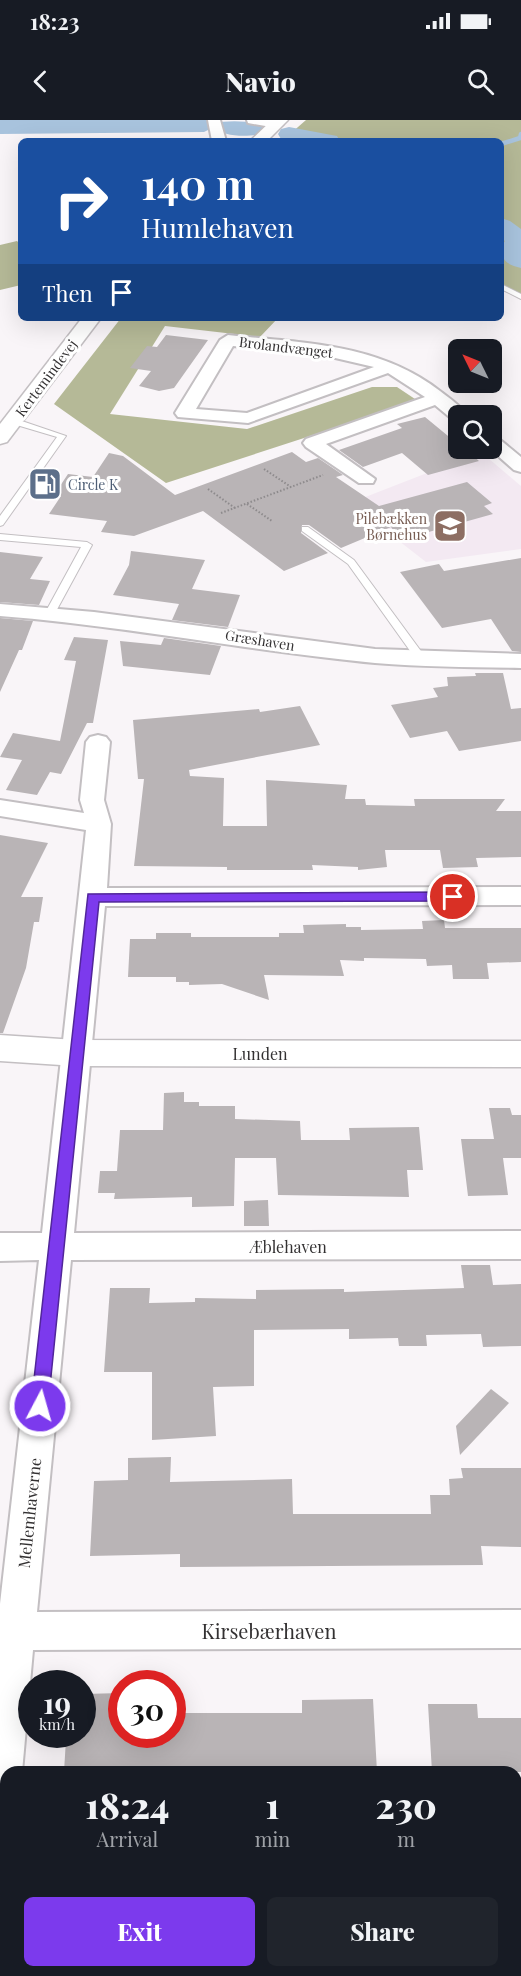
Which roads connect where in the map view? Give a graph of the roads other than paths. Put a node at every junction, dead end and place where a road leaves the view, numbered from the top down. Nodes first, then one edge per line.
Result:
1 (214, 120) edge
2 (253, 120) edge
3 (279, 122) edge
4 (218, 138) edge
5 (261, 138) edge
6 (504, 288) edge
7 (521, 297) edge
8 (90, 321) edge
9 (387, 367) junction
10 (438, 398) junction
11 (448, 407) edge
12 (13, 421) junction
13 (0, 438) edge
14 (502, 450) edge
15 (521, 466) edge
16 (366, 479) dead end
17 (0, 523) edge
18 (305, 529) dead end
19 (0, 537) edge
20 (0, 610) edge
21 (50, 613) junction
22 (422, 660) junction
23 (521, 661) edge
24 (98, 742) dead end
25 (0, 808) edge
26 (99, 824) junction
27 (93, 897) junction
28 (521, 897) edge
29 (0, 1048) edge
30 (76, 1053) junction
31 (521, 1054) edge
32 (521, 1245) edge
33 (0, 1247) edge
34 (56, 1248) junction
35 (521, 1629) edge
36 (8, 1631) edge
37 (1, 1766) edge

1 - 4 street
2 - 3 street
3 - 5 main road
6 - 7 lane
8 - 12 main road, Kertemindevej
9 - 9 street, Brolandvænget
9 - 10 street, Brolandvænget
10 - 11 street, Brolandvænget
10 - 16 street
12 - 13 main road, Kertemindevej
12 - 17 lane
14 - 15 street
18 - 22 lane
19 - 21 lane
20 - 21 street, Græshaven
21 - 22 street, Græshaven
22 - 23 street, Græshaven
24 - 26 street, Mellemhaverne
25 - 26 street
26 - 27 street, Mellemhaverne
27 - 28 street
27 - 30 street, Mellemhaverne
29 - 30 main road, Lunden
30 - 31 main road, Lunden
30 - 34 street, Mellemhaverne
32 - 34 street, Æblehaven
33 - 34 street, Æblehaven
34 - 36 street, Mellemhaverne
35 - 36 street, Kirsebærhaven
36 - 37 street, Mellemhaverne

